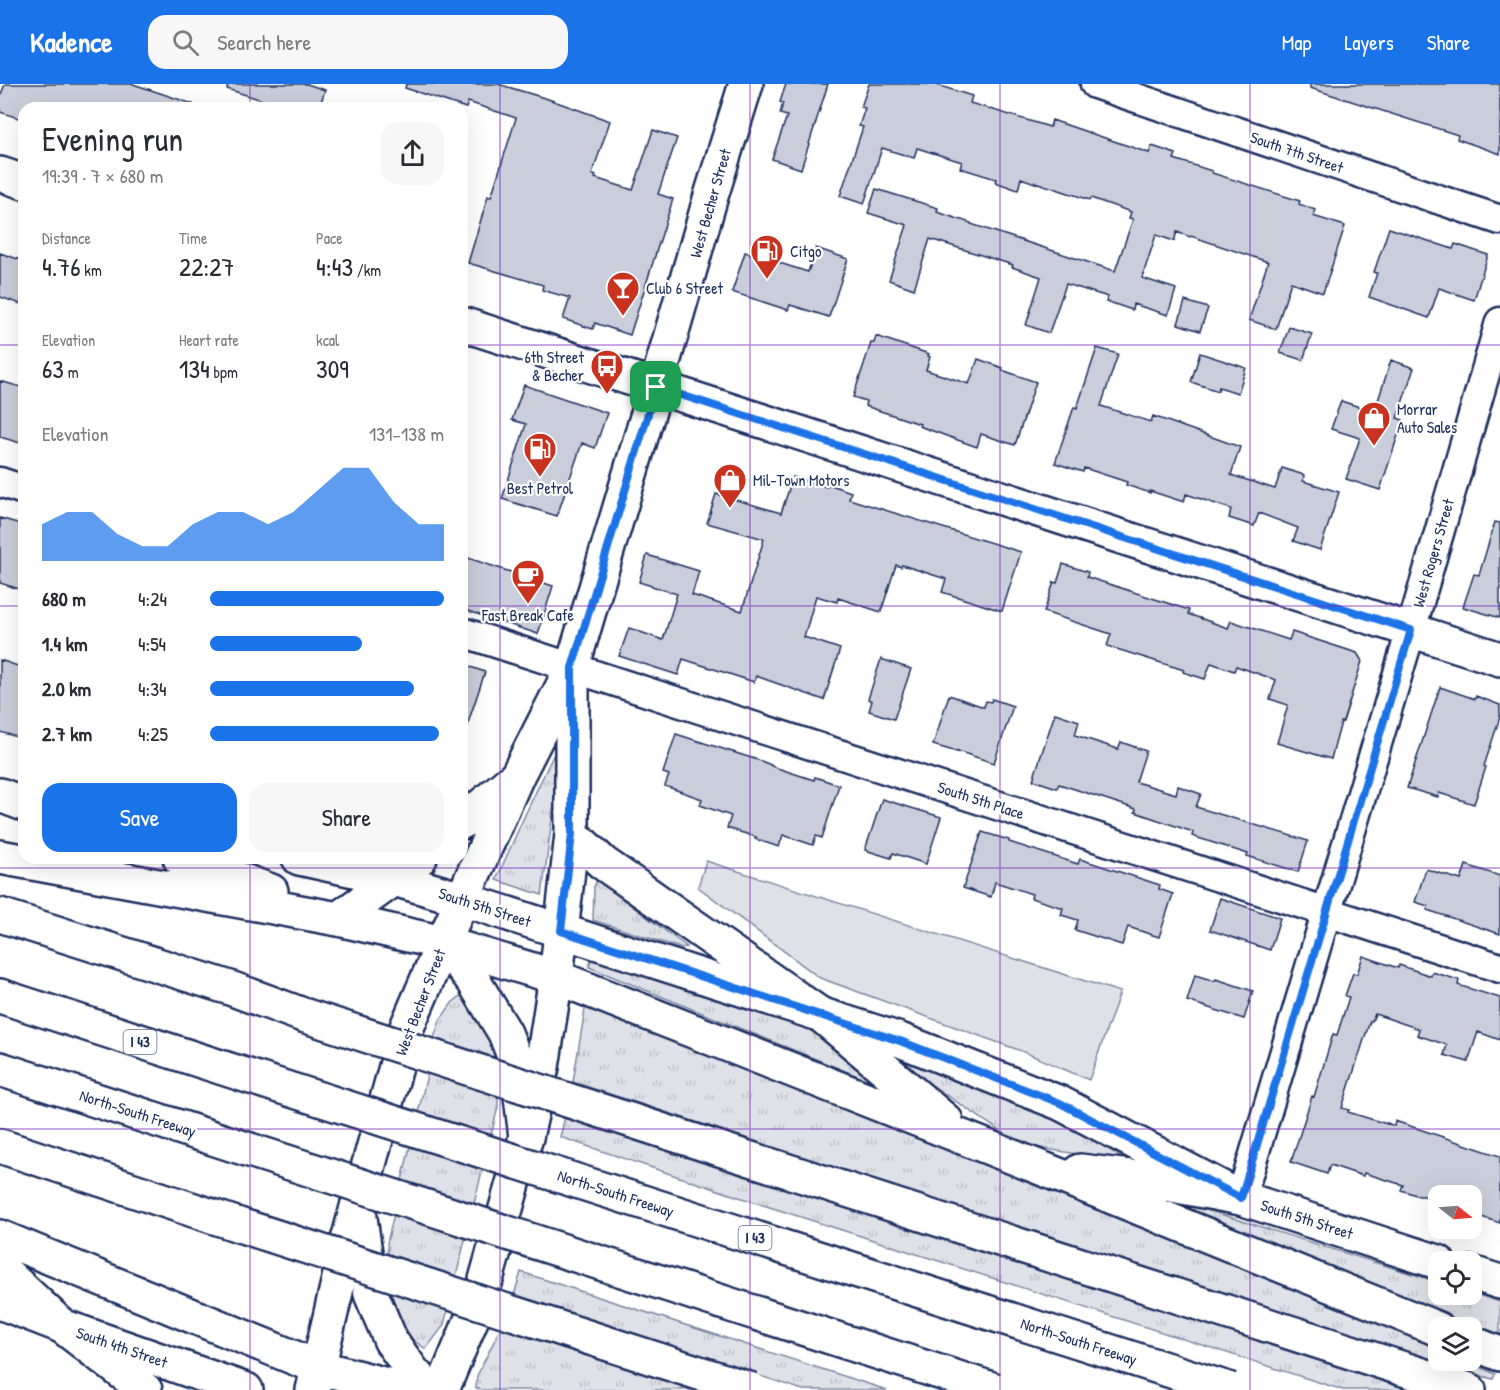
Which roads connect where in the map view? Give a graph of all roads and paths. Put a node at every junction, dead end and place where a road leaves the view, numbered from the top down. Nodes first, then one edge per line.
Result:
1 (746, 84) edge
2 (1095, 84) edge
3 (0, 174) edge
4 (18, 180) edge
5 (1500, 220) edge
6 (1500, 322) edge
7 (468, 326) edge
8 (656, 387) junction
9 (0, 482) edge
10 (18, 488) edge
11 (1411, 630) junction
12 (468, 634) edge
13 (1500, 659) edge
14 (572, 668) junction
15 (517, 776) junction
16 (0, 790) edge
17 (18, 794) edge
18 (0, 795) edge
19 (18, 802) edge
20 (468, 817) edge
21 (572, 834) junction
22 (0, 857) edge
23 (18, 860) edge
24 (38, 864) edge
25 (197, 864) edge
26 (326, 864) edge
27 (413, 864) edge
28 (394, 879) junction
29 (462, 899) junction
30 (1327, 912) junction
31 (0, 915) edge
32 (333, 918) junction
33 (561, 931) junction
34 (443, 943) junction
35 (1500, 968) edge
36 (556, 977) junction
37 (0, 996) edge
38 (821, 1015) junction
39 (0, 1069) edge
40 (526, 1137) junction
41 (965, 1138) junction
42 (0, 1146) edge
43 (1051, 1172) junction
44 (1241, 1198) junction
45 (358, 1204) junction
46 (0, 1237) edge
47 (1428, 1259) edge
48 (0, 1268) edge
49 (1482, 1276) edge
50 (1500, 1282) edge
51 (0, 1302) edge
52 (1428, 1325) edge
53 (62, 1326) junction
54 (1482, 1347) edge
55 (1500, 1354) edge
56 (315, 1379) edge
57 (145, 1390) edge
58 (246, 1390) edge
59 (406, 1390) edge
60 (430, 1390) edge
61 (442, 1390) edge
62 (752, 1390) edge
63 (995, 1390) edge
64 (1231, 1390) edge
65 (1469, 1390) edge

1 - 8 main road, West Becher Street
2 - 5 street, South 7th Street
3 - 4 main road
6 - 11 street, West Rogers Street
7 - 8 main road
8 - 11 main road
8 - 14 main road, West Becher Street
9 - 10 street
11 - 13 main road
11 - 30 street, West Rogers Street
12 - 14 street, South 5th Place
14 - 15 main road, West Becher Street
14 - 21 main road, West Becher Street
14 - 30 street, South 5th Place
15 - 20 main road
15 - 29 main road, West Becher Street
16 - 17 main road
18 - 19 main road
21 - 33 main road, West Becher Street
21 - 38 main road
22 - 23 main road
24 - 32 main road
25 - 32 main road
26 - 28 main road, South 5th Street
27 - 28 main road
28 - 29 main road, South 5th Street
28 - 32 main road
29 - 33 main road, South 5th Street
29 - 34 main road, West Becher Street
30 - 35 street, South 5th Place
30 - 44 street, West Rogers Street
31 - 65 main road, bridge
32 - 34 main road
33 - 36 main road, West Becher Street
33 - 38 main road, South 5th Street
34 - 36 main road
34 - 40 main road
34 - 45 main road, West Becher Street
36 - 40 main road, West Becher Street
36 - 41 main road
37 - 64 main road, North-South Freeway / I 43, bridge
38 - 41 main road
38 - 44 main road, South 5th Street
39 - 63 main road, North-South Freeway, bridge
40 - 61 main road, West Becher Street
41 - 43 main road
42 - 62 main road, bridge
43 - 44 main road
43 - 52 main road
44 - 47 main road, South 5th Street
45 - 56 main road, West Becher Street
45 - 60 main road
46 - 56 main road
48 - 53 main road
49 - 50 main road
51 - 53 main road, South 4th Street
53 - 57 main road
53 - 58 main road, South 4th Street
54 - 55 main road
56 - 59 main road

